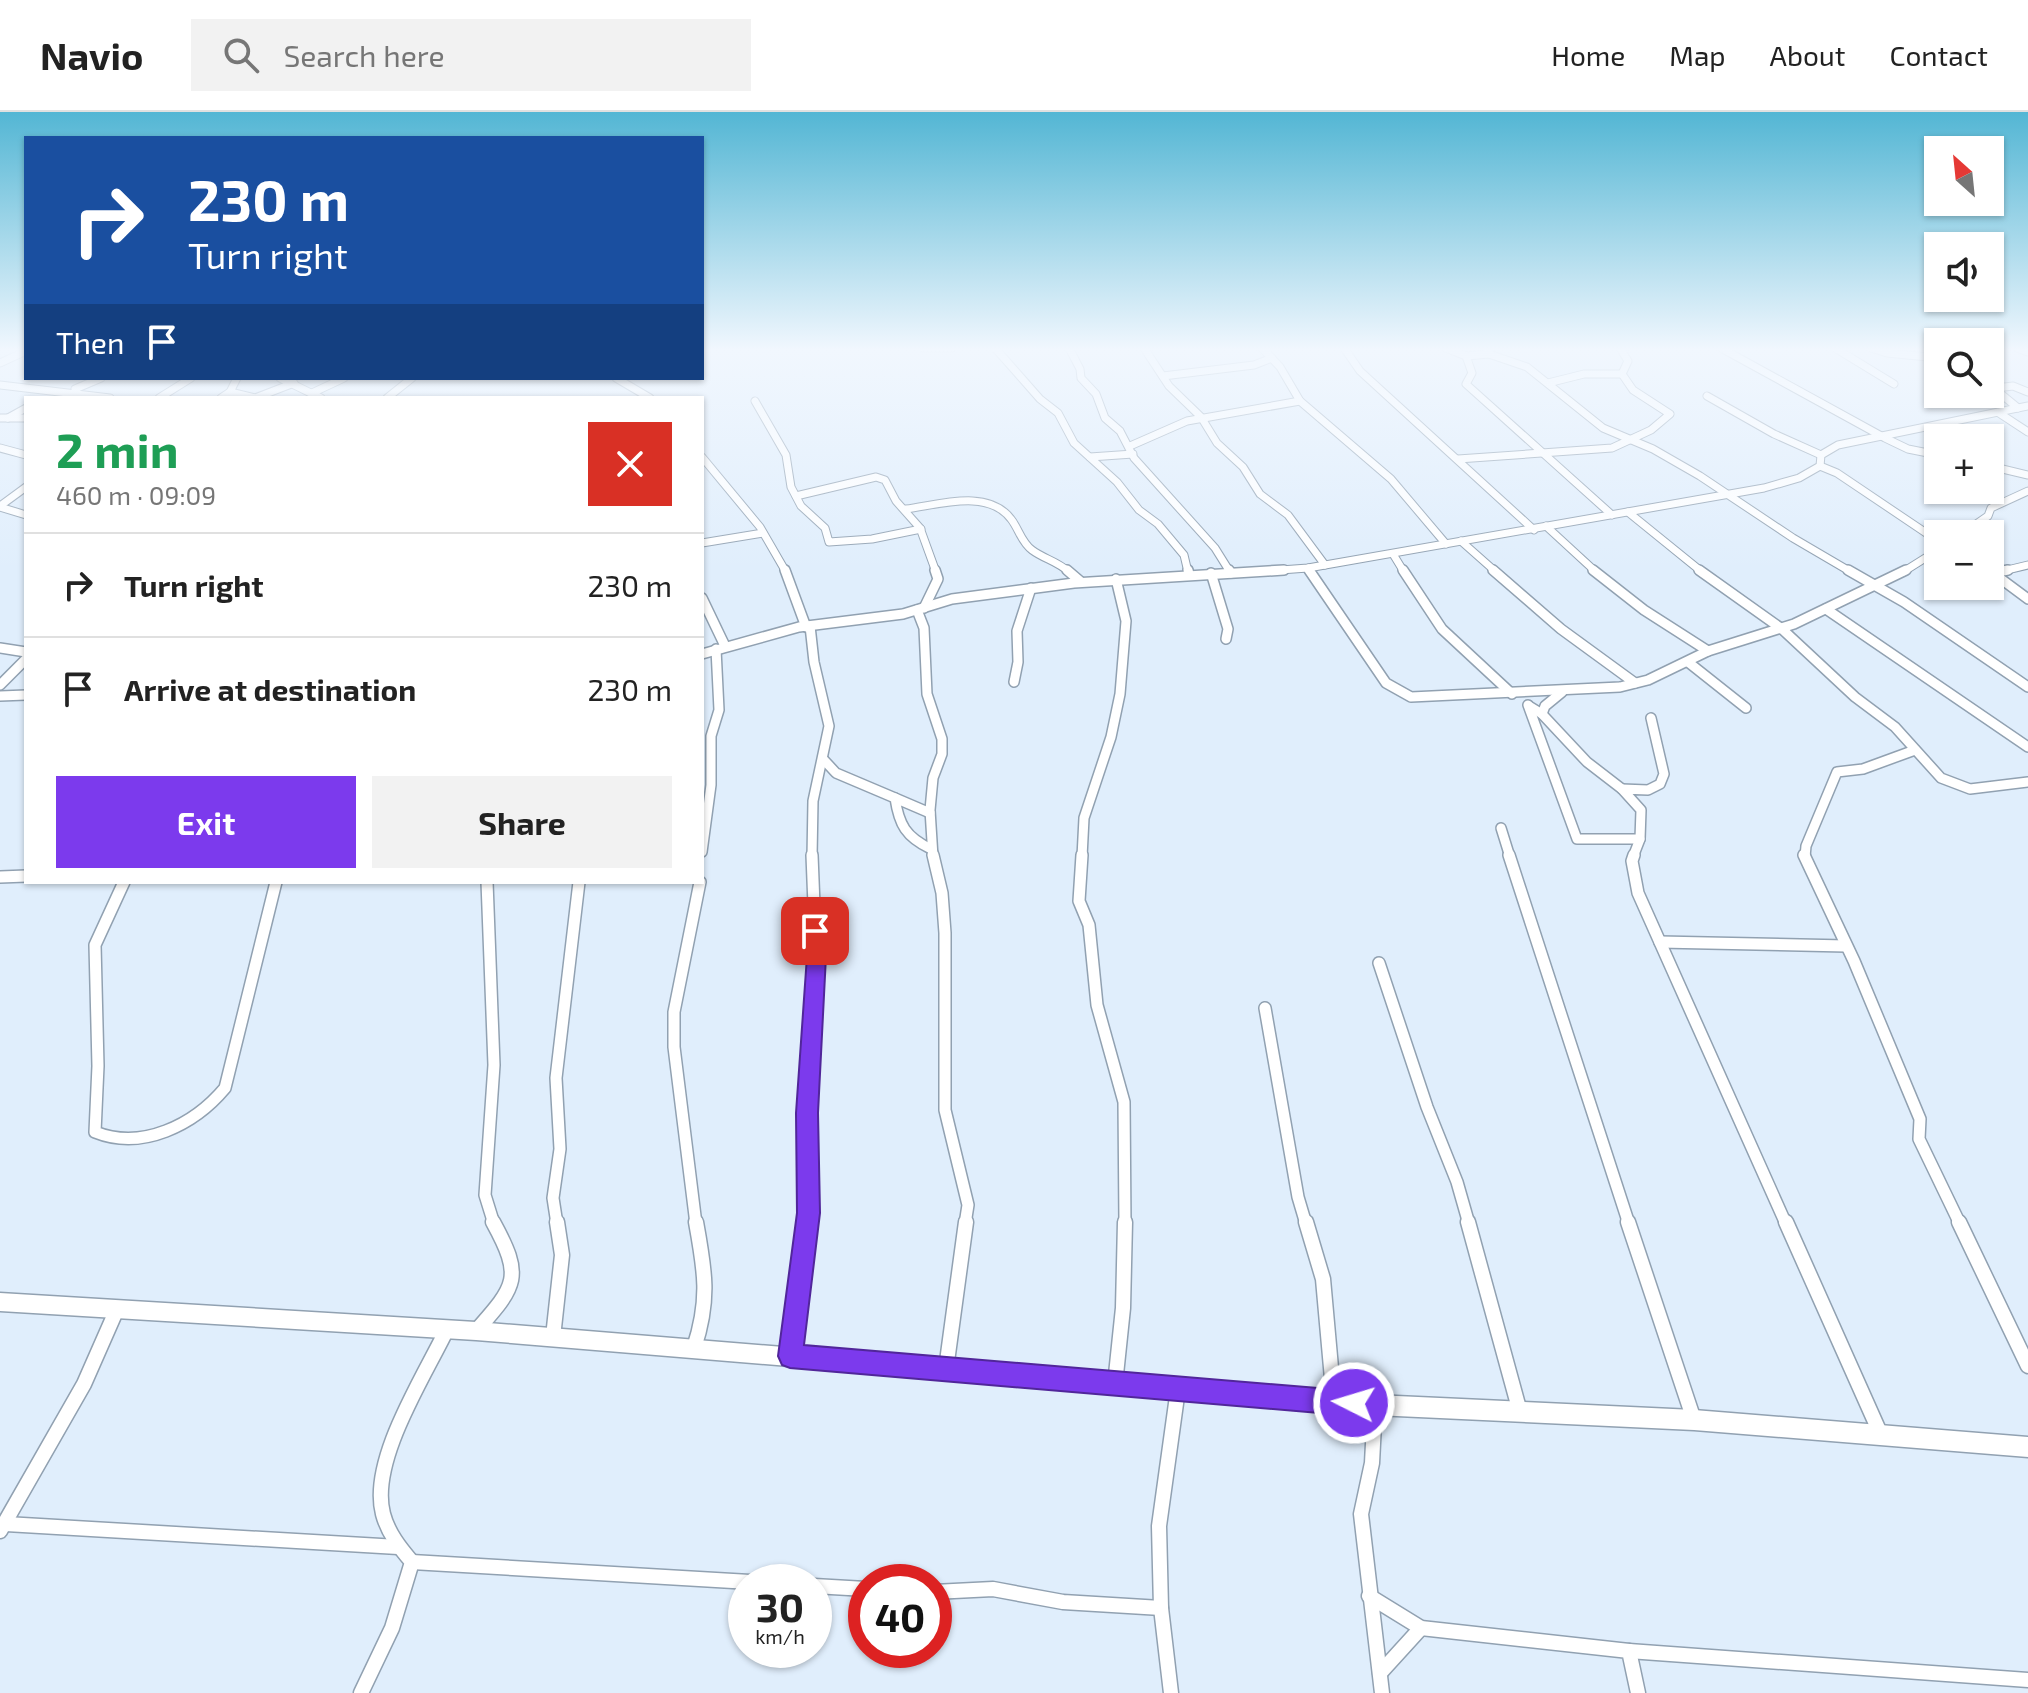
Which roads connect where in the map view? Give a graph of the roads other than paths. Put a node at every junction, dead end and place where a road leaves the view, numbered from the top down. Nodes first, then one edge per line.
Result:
1 (767, 422) edge
2 (1063, 422) edge
3 (1109, 422) edge
4 (1186, 422) edge
5 (1204, 422) edge
6 (1324, 422) edge
7 (1417, 422) edge
8 (1510, 422) edge
9 (1595, 422) edge
10 (1659, 422) edge
11 (1752, 422) edge
12 (1855, 422) edge
13 (1959, 422) edge
14 (1885, 438) junction
15 (1633, 440) junction
16 (0, 450) edge
17 (1131, 450) junction
18 (1924, 452) edge
19 (1540, 453) junction
20 (24, 455) edge
21 (1821, 455) junction
22 (1090, 457) junction
23 (704, 459) edge
24 (1458, 459) junction
25 (1820, 466) junction
26 (2004, 469) edge
27 (2028, 475) edge
28 (24, 489) edge
29 (2028, 491) edge
30 (4, 492) dead end
31 (1729, 495) junction
32 (796, 496) junction
33 (0, 507) edge
34 (906, 509) junction
35 (1628, 512) junction
36 (24, 514) edge
37 (1612, 515) junction
38 (1980, 520) edge
39 (1546, 526) junction
40 (921, 529) junction
41 (1534, 530) junction
42 (1924, 532) edge
43 (763, 533) junction
44 (1461, 541) junction
45 (704, 543) edge
46 (1446, 544) junction
47 (1393, 554) junction
48 (1924, 560) edge
49 (1325, 565) junction
50 (2028, 565) edge
51 (1308, 568) junction
52 (2004, 570) edge
53 (1211, 573) junction
54 (1231, 573) junction
55 (1189, 574) junction
56 (1116, 579) junction
57 (2004, 581) edge
58 (1081, 582) junction
59 (1872, 586) junction
60 (1031, 588) junction
61 (2028, 599) edge
62 (704, 604) edge
63 (921, 609) junction
64 (1826, 609) junction
65 (808, 626) junction
66 (1782, 629) junction
67 (1226, 639) dead end
68 (0, 648) edge
69 (720, 648) junction
70 (1708, 651) junction
71 (24, 652) edge
72 (704, 653) edge
73 (24, 661) edge
74 (1688, 662) junction
75 (1014, 682) dead end
76 (1635, 683) junction
77 (0, 685) edge
78 (2028, 687) edge
79 (1564, 691) junction
80 (1516, 694) junction
81 (24, 695) edge
82 (0, 696) edge
83 (1528, 705) junction
84 (1746, 708) dead end
85 (1542, 714) junction
86 (1651, 718) dead end
87 (2028, 747) edge
88 (1915, 750) junction
89 (823, 759) junction
90 (2028, 782) edge
91 (1622, 789) junction
92 (895, 798) junction
93 (930, 813) junction
94 (1501, 828) dead end
95 (704, 837) edge
96 (1640, 839) junction
97 (931, 849) junction
98 (24, 876) edge
99 (0, 877) edge
100 (123, 884) edge
101 (276, 884) edge
102 (487, 884) edge
103 (579, 884) edge
104 (700, 884) edge
105 (1660, 942) junction
106 (1846, 946) junction
107 (1379, 963) dead end
108 (1265, 1008) dead end
109 (0, 1302) edge
110 (117, 1309) junction
111 (447, 1329) junction
112 (476, 1331) junction
113 (553, 1337) junction
114 (694, 1348) junction
115 (790, 1356) junction
116 (2028, 1366) edge
117 (946, 1369) junction
118 (1115, 1384) junction
119 (1178, 1389) junction
120 (1334, 1401) junction
121 (1375, 1405) junction
122 (1520, 1412) junction
123 (1694, 1420) junction
124 (1882, 1437) junction
125 (2028, 1447) edge
126 (3, 1528) edge
127 (398, 1547) junction
128 (412, 1562) junction
129 (728, 1581) edge
130 (952, 1591) edge
131 (1369, 1596) junction
132 (1161, 1608) junction
133 (1421, 1628) junction
134 (1629, 1651) junction
135 (1380, 1673) junction
136 (2028, 1680) edge
137 (361, 1693) edge
138 (1171, 1693) edge
139 (1382, 1693) edge
140 (1638, 1693) edge

1 - 32 street
2 - 22 street
3 - 17 street
4 - 17 street
5 - 49 street
6 - 46 street
7 - 24 street
8 - 19 street
9 - 15 street
10 - 15 street
11 - 21 street
12 - 14 street
13 - 14 street
14 - 18 street
14 - 21 street
15 - 19 street
15 - 31 street
16 - 20 street
17 - 22 street
17 - 54 street
19 - 24 street
19 - 37 street
21 - 25 street
22 - 55 street
23 - 43 street
24 - 41 street
25 - 31 street
25 - 42 street
26 - 27 street
28 - 30 street
28 - 33 street
29 - 38 street
31 - 35 street
31 - 59 street
32 - 34 street
32 - 40 street
33 - 36 street
34 - 40 street
34 - 58 street
35 - 37 street
35 - 66 street
37 - 39 street
39 - 41 street
39 - 70 street
40 - 63 street
41 - 44 street
43 - 45 street
43 - 65 street
44 - 46 street
44 - 76 street
46 - 47 street
47 - 49 street
47 - 80 street
48 - 59 street
49 - 51 street
50 - 52 street
51 - 54 street
51 - 80 street
53 - 54 street
53 - 55 street
53 - 67 street
55 - 56 street
56 - 58 street
56 - 118 street
57 - 61 street
58 - 60 street
59 - 64 street
59 - 78 street
60 - 63 street
60 - 75 street
62 - 69 street
63 - 65 street
63 - 93 street
64 - 66 street
64 - 87 street
65 - 69 street
65 - 89 street
66 - 70 street
66 - 88 street
68 - 71 street
69 - 72 street
69 - 95 street
70 - 74 street
73 - 77 street
74 - 76 street
74 - 84 street
76 - 79 street
79 - 80 street
79 - 85 street
80 - 83 street
81 - 82 street
83 - 85 street
83 - 96 street
85 - 91 street
86 - 91 street
88 - 90 street
88 - 106 street
89 - 92 street
89 - 115 street
91 - 96 street
92 - 93 street
92 - 97 street
93 - 97 street
94 - 123 street
96 - 105 street
97 - 117 street
98 - 99 street
100 - 101 street
102 - 112 street
103 - 113 street
104 - 114 street
105 - 106 street
105 - 124 street
106 - 116 street
107 - 122 street
108 - 120 street
109 - 110 street
110 - 111 street
110 - 126 street
111 - 112 street
111 - 127 street
112 - 113 street
113 - 114 street
114 - 115 street
115 - 117 street
117 - 118 street
118 - 119 street
119 - 120 street
119 - 132 street
120 - 121 street
121 - 122 street
121 - 131 street
122 - 123 street
123 - 124 street
124 - 125 street
126 - 127 street
127 - 128 street
128 - 129 street
128 - 137 street
130 - 132 street
131 - 133 street
131 - 135 street
132 - 138 street
133 - 134 street
133 - 135 street
134 - 136 street
134 - 140 street
135 - 139 street

